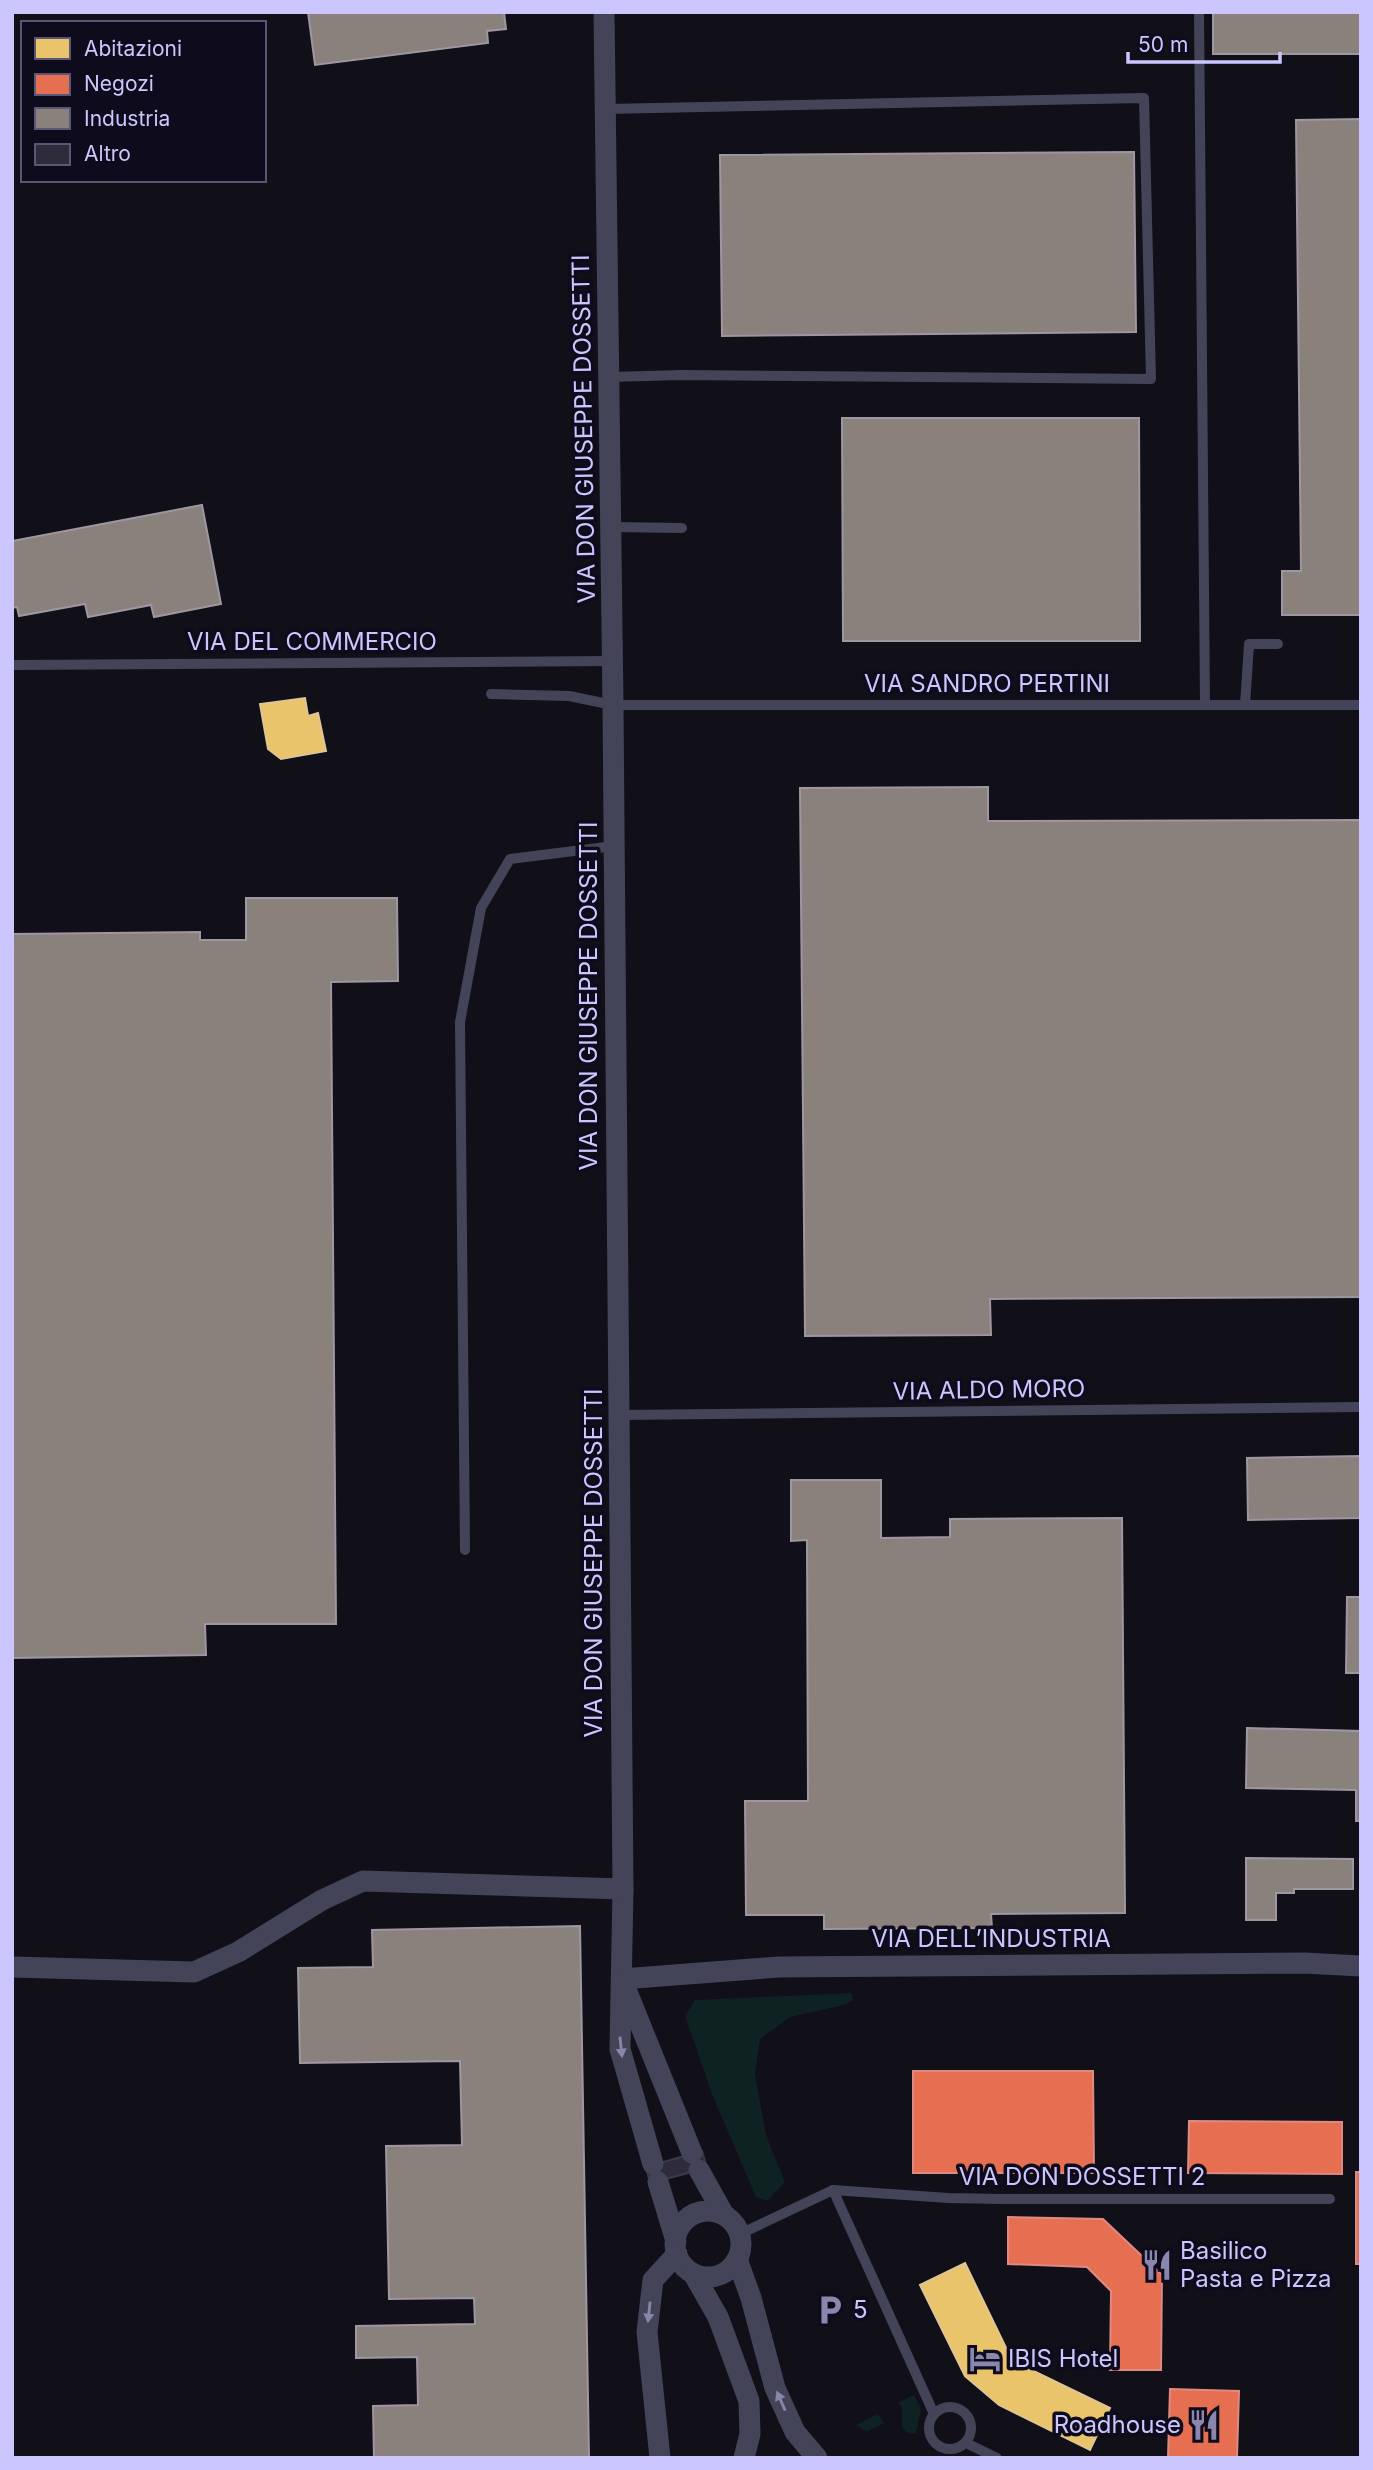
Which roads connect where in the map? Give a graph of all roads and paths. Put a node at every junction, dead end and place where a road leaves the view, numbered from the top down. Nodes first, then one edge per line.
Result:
1 (604, 12) edge
2 (1199, 12) edge
3 (606, 109) junction
4 (609, 377) junction
5 (611, 527) junction
6 (682, 528) dead end
7 (1278, 644) dead end
8 (613, 661) junction
9 (12, 665) edge
10 (491, 694) dead end
11 (613, 705) junction
12 (1205, 705) junction
13 (1245, 705) junction
14 (1361, 705) edge
15 (614, 846) junction
16 (1361, 1407) edge
17 (619, 1415) junction
18 (465, 1550) dead end
19 (623, 1889) junction
20 (1361, 1966) edge
21 (12, 1967) edge
22 (621, 1979) junction
23 (834, 2190) junction
24 (1330, 2199) dead end
25 (724, 2215) junction
26 (740, 2234) junction
27 (676, 2247) junction
28 (737, 2259) junction
29 (693, 2273) junction
30 (934, 2414) junction
31 (966, 2443) junction
32 (660, 2458) edge
33 (744, 2458) edge
34 (817, 2458) edge
35 (997, 2458) edge

1 - 3 street, VIA DON GIUSEPPE DOSSETTI
2 - 12 lane
3 - 4 street, VIA DON GIUSEPPE DOSSETTI
3 - 4 lane
4 - 5 street, VIA DON GIUSEPPE DOSSETTI
5 - 6 lane
5 - 8 street, VIA DON GIUSEPPE DOSSETTI
7 - 13 lane
8 - 9 lane, VIA DEL COMMERCIO
8 - 11 street, VIA DON GIUSEPPE DOSSETTI
10 - 11 lane, VIA SANDRO PERTINI
11 - 12 lane, VIA SANDRO PERTINI
11 - 15 street, VIA DON GIUSEPPE DOSSETTI
12 - 13 lane, VIA SANDRO PERTINI
13 - 14 lane, VIA SANDRO PERTINI
15 - 17 street, VIA DON GIUSEPPE DOSSETTI
15 - 18 lane
16 - 17 lane, VIA ALDO MORO
17 - 19 street, VIA DON GIUSEPPE DOSSETTI
19 - 21 street
19 - 22 street, VIA DON GIUSEPPE DOSSETTI
20 - 22 street, VIA DELL’INDUSTRIA
22 - 25 street, VIA DON GIUSEPPE DOSSETTI
22 -> 27 street, VIA DON GIUSEPPE DOSSETTI
23 - 24 lane, VIA DON DOSSETTI 2
23 - 26 lane, VIA DON DOSSETTI 2
23 - 30 lane
25 - 26 street, VIA DON GIUSEPPE DOSSETTI
25 - 27 street
26 - 28 street
27 - 29 street, VIA DON GIUSEPPE DOSSETTI
27 -> 32 street
28 - 29 street
34 -> 28 street
29 - 33 street, VIA DON GIUSEPPE DOSSETTI
30 - 31 lane
30 - 31 lane
31 - 35 lane

